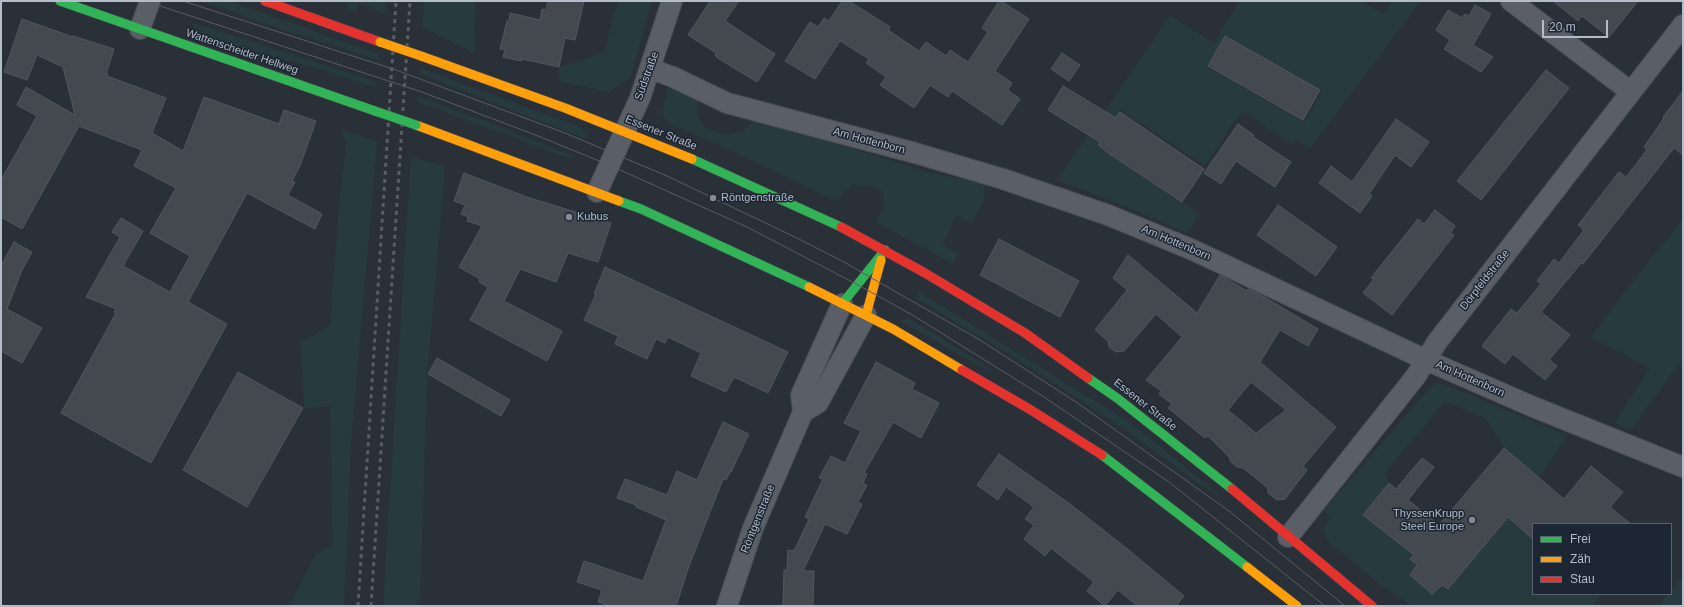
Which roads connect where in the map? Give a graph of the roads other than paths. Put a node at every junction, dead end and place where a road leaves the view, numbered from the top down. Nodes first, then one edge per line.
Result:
1 (60, 1) edge
2 (150, 1) edge
3 (265, 1) edge
4 (672, 1) edge
5 (1511, 1) edge
6 (1683, 25) edge
7 (140, 29) junction
8 (650, 69) junction
9 (1631, 92) junction
10 (624, 132) junction
11 (597, 192) junction
12 (885, 250) junction
13 (842, 304) junction
14 (866, 315) junction
15 (1426, 360) junction
16 (804, 412) junction
17 (1683, 466) edge
18 (1288, 537) junction
19 (727, 606) edge
20 (1298, 606) edge
21 (1372, 606) edge

1 - 7 main road, Wattenscheider Hellweg
2 - 7 street
3 - 10 main road, Essener Straße, bridge
4 - 8 street, Südstraße
5 - 9 street
6 - 9 street, Dörpfeldstraße
7 - 11 main road, Wattenscheider Hellweg, bridge
8 - 10 street, Südstraße
8 - 15 street, Am Hottenborn
9 - 15 street, Dörpfeldstraße
10 - 11 street, Südstraße
10 - 12 main road, Essener Straße
11 - 13 main road
12 - 13 main road
12 - 14 main road
12 - 18 main road, Essener Straße
13 - 14 main road
13 - 16 street
14 - 16 street, Röntgenstraße
14 - 20 main road
15 - 17 street, Am Hottenborn
15 - 18 street, Dörpfeldstraße
16 - 19 street, Röntgenstraße
18 - 21 main road, Essener Straße

